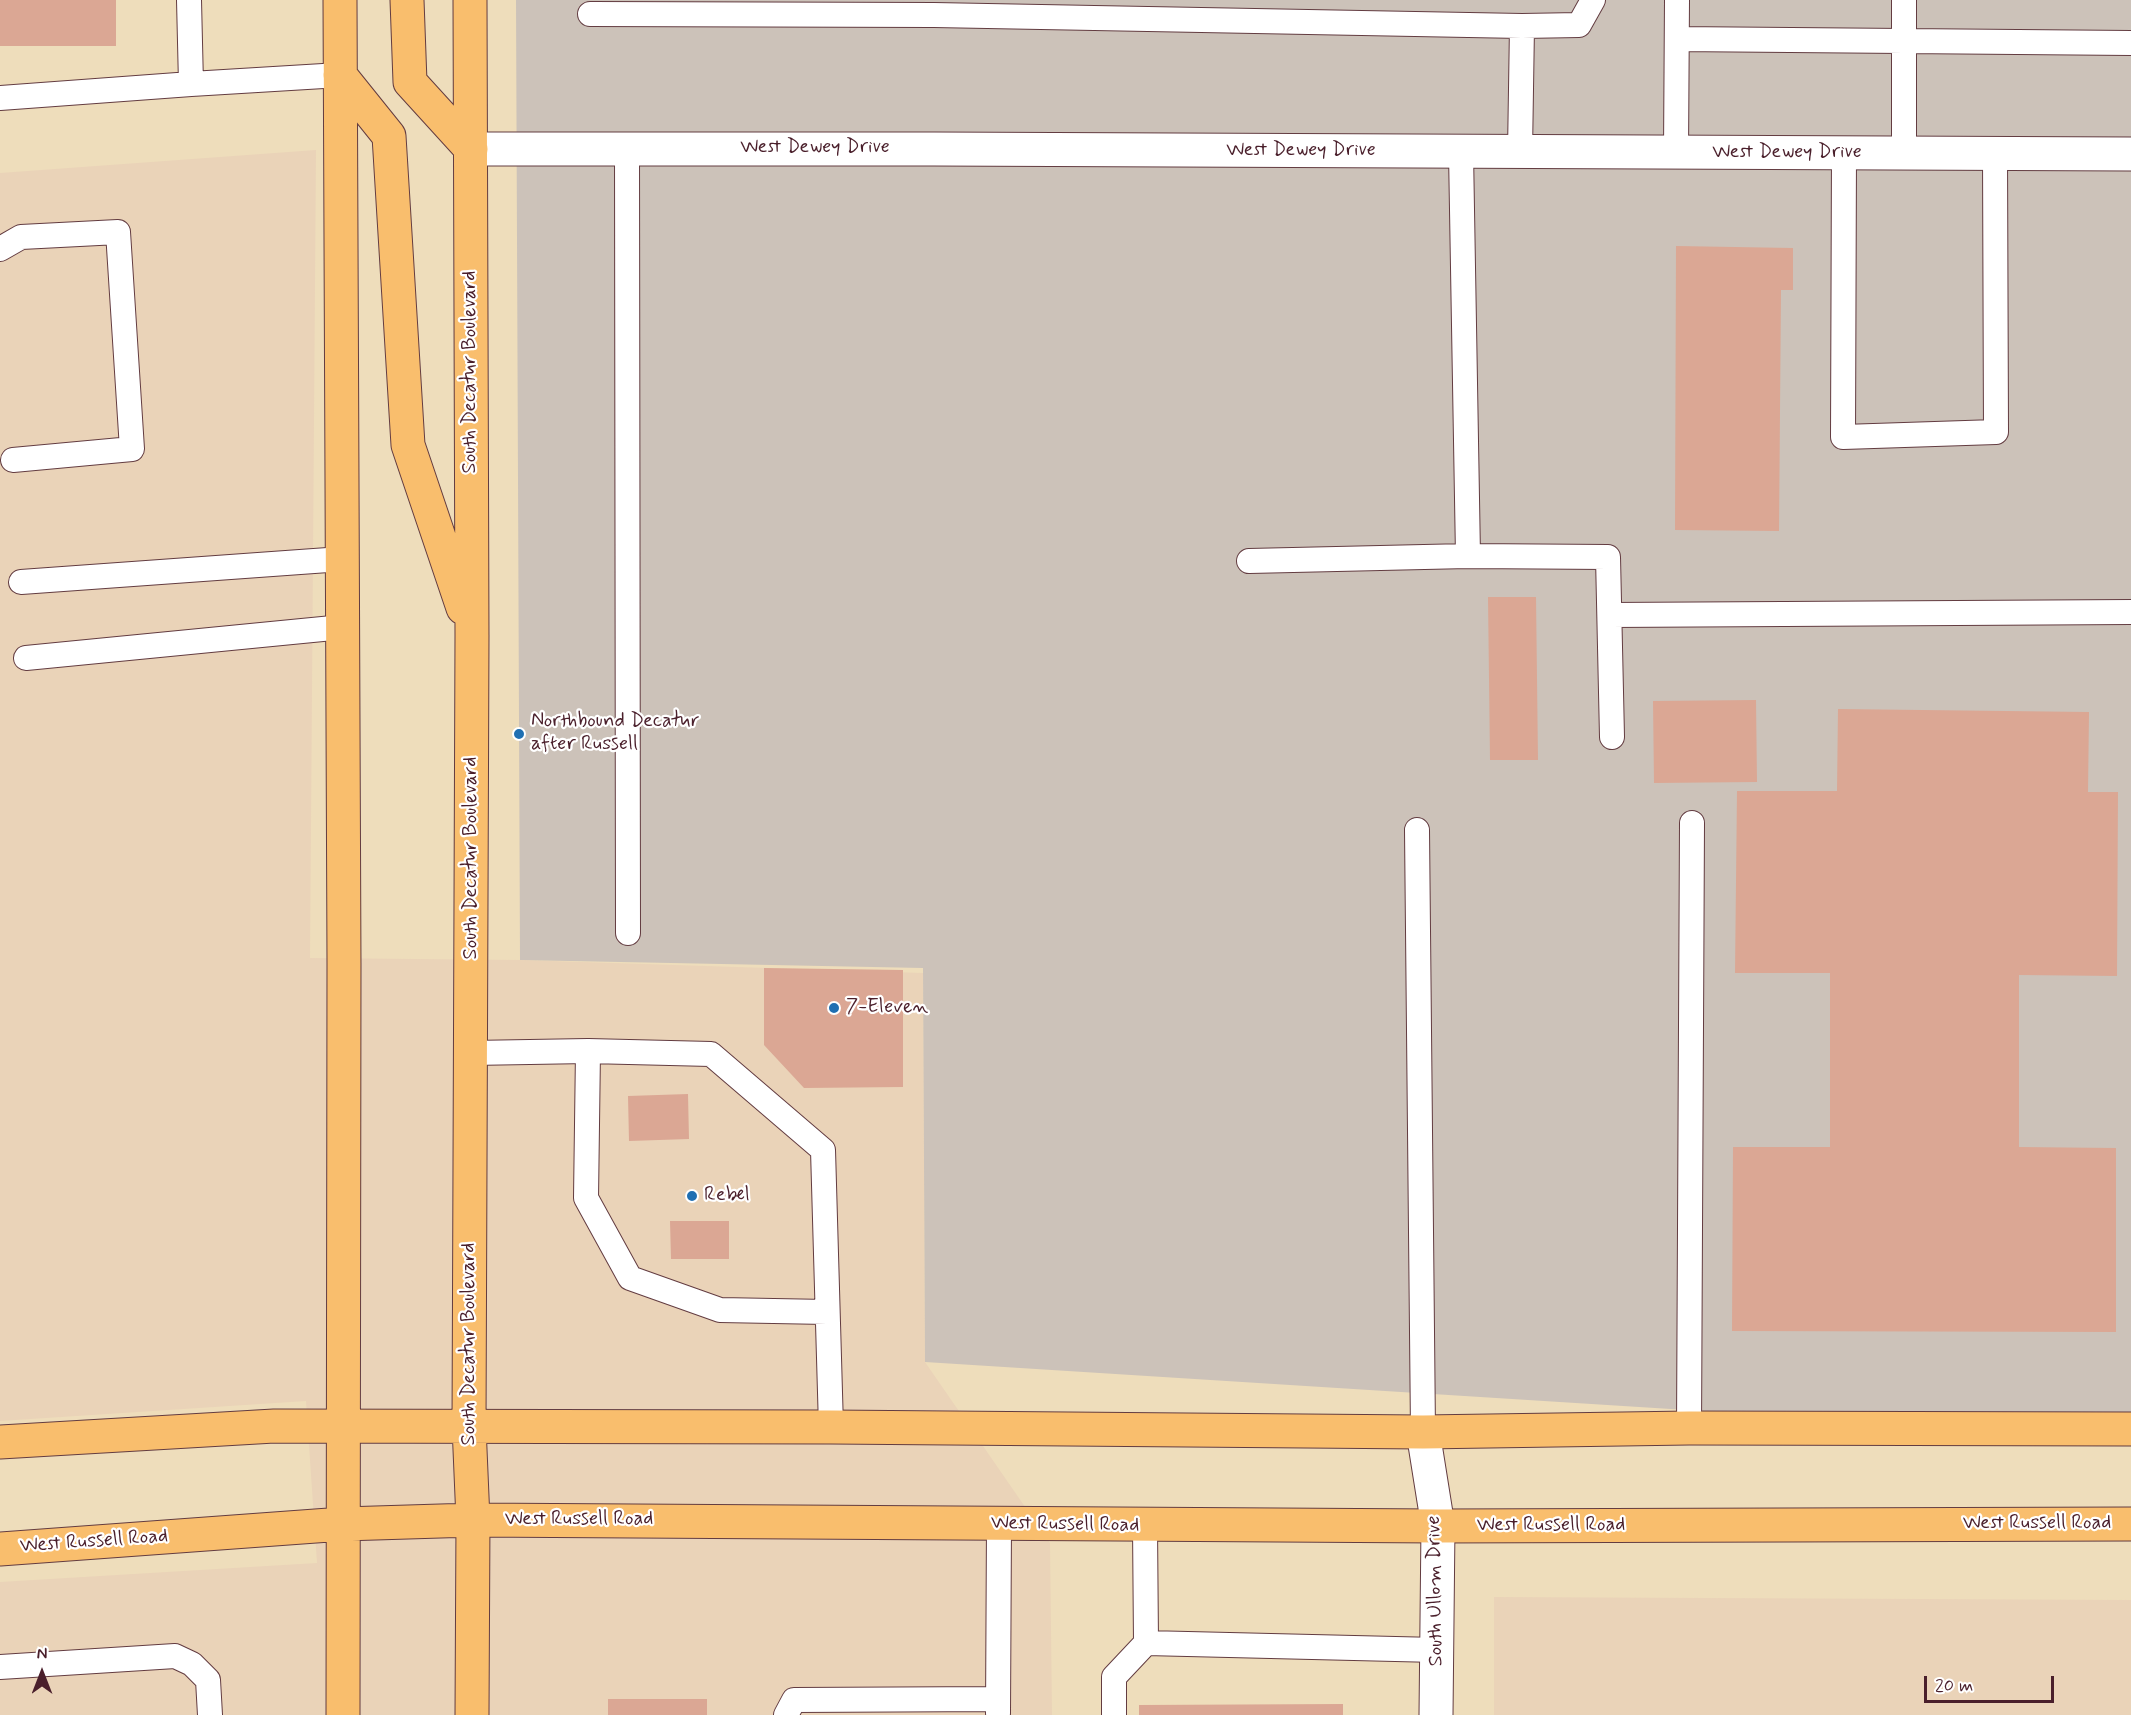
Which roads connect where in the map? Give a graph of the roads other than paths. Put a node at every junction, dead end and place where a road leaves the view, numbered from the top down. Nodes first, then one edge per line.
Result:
1 (189, 0) edge
2 (340, 0) edge
3 (408, 0) edge
4 (470, 0) edge
5 (1593, 0) edge
6 (1677, 0) edge
7 (1904, 0) edge
8 (590, 14) dead end
9 (1522, 26) junction
10 (1677, 39) junction
11 (1904, 41) junction
12 (2131, 43) edge
13 (340, 75) junction
14 (191, 84) junction
15 (0, 98) edge
16 (627, 148) junction
17 (471, 149) junction
18 (1461, 152) junction
19 (1520, 152) junction
20 (1676, 152) junction
21 (1844, 153) junction
22 (1904, 153) junction
23 (1995, 154) junction
24 (2131, 154) edge
25 (0, 249) edge
26 (13, 460) dead end
27 (1468, 556) junction
28 (342, 559) junction
29 (1249, 561) dead end
30 (21, 582) dead end
31 (2131, 612) edge
32 (1610, 615) junction
33 (343, 627) junction
34 (472, 635) junction
35 (26, 658) dead end
36 (1612, 737) dead end
37 (1692, 823) dead end
38 (1416, 830) dead end
39 (628, 933) dead end
40 (588, 1051) junction
41 (471, 1053) junction
42 (827, 1312) junction
43 (469, 1426) junction
44 (343, 1427) junction
45 (831, 1427) junction
46 (1689, 1428) junction
47 (2131, 1429) edge
48 (1423, 1432) junction
49 (0, 1442) edge
50 (473, 1520) junction
51 (343, 1524) junction
52 (999, 1524) junction
53 (2131, 1524) edge
54 (1145, 1526) junction
55 (1438, 1526) junction
56 (0, 1549) edge
57 (1146, 1643) junction
58 (1437, 1650) junction
59 (0, 1667) edge
60 (872, 1707) edge
61 (935, 1707) edge
62 (998, 1707) edge
63 (210, 1715) edge
64 (343, 1715) edge
65 (472, 1715) edge
66 (786, 1715) edge
67 (1114, 1715) edge
68 (1436, 1715) edge

1 - 14 lane
2 - 13 main road
3 - 17 main road
4 - 17 main road, South Decatur Boulevard
5 - 9 lane
6 - 10 lane
7 - 11 lane
8 - 9 lane
9 - 19 lane
10 - 11 lane
10 - 20 lane
11 - 12 lane
11 - 22 lane
13 - 14 lane
13 - 28 main road
13 - 34 main road
14 - 15 lane
16 - 17 street, West Dewey Drive
16 - 18 street, West Dewey Drive
16 - 39 lane
17 - 34 main road, South Decatur Boulevard
18 - 19 street, West Dewey Drive
18 - 27 lane
19 - 20 street, West Dewey Drive
20 - 21 street, West Dewey Drive
21 - 22 street, West Dewey Drive
21 - 23 lane
22 - 23 street, West Dewey Drive
23 - 24 street, West Dewey Drive
25 - 26 lane
27 - 29 lane
27 - 32 lane
28 - 30 lane
28 - 33 main road
31 - 32 lane
32 - 36 lane
33 - 35 lane
33 - 44 main road
34 - 41 main road, South Decatur Boulevard
37 - 46 lane
38 - 48 lane
40 - 41 lane
40 - 42 lane
40 - 42 lane
41 - 43 main road, South Decatur Boulevard
42 - 45 lane
43 - 44 main road
43 - 45 main road
43 - 50 main road, South Decatur Boulevard
44 - 49 main road
44 - 51 main road
45 - 48 main road
46 - 47 main road
46 - 48 main road
48 - 55 street, South Ullom Drive
50 - 51 main road, West Russell Road
50 - 52 main road, West Russell Road
50 - 65 main road, South Decatur Boulevard
51 - 56 main road, West Russell Road
51 - 64 main road
52 - 54 main road, West Russell Road
52 - 62 lane
53 - 55 main road, West Russell Road
54 - 55 main road, West Russell Road
54 - 57 lane
55 - 58 street, South Ullom Drive
57 - 58 lane
57 - 67 lane
58 - 68 street, South Ullom Drive
59 - 63 lane
60 - 61 lane
60 - 66 lane
61 - 62 lane

